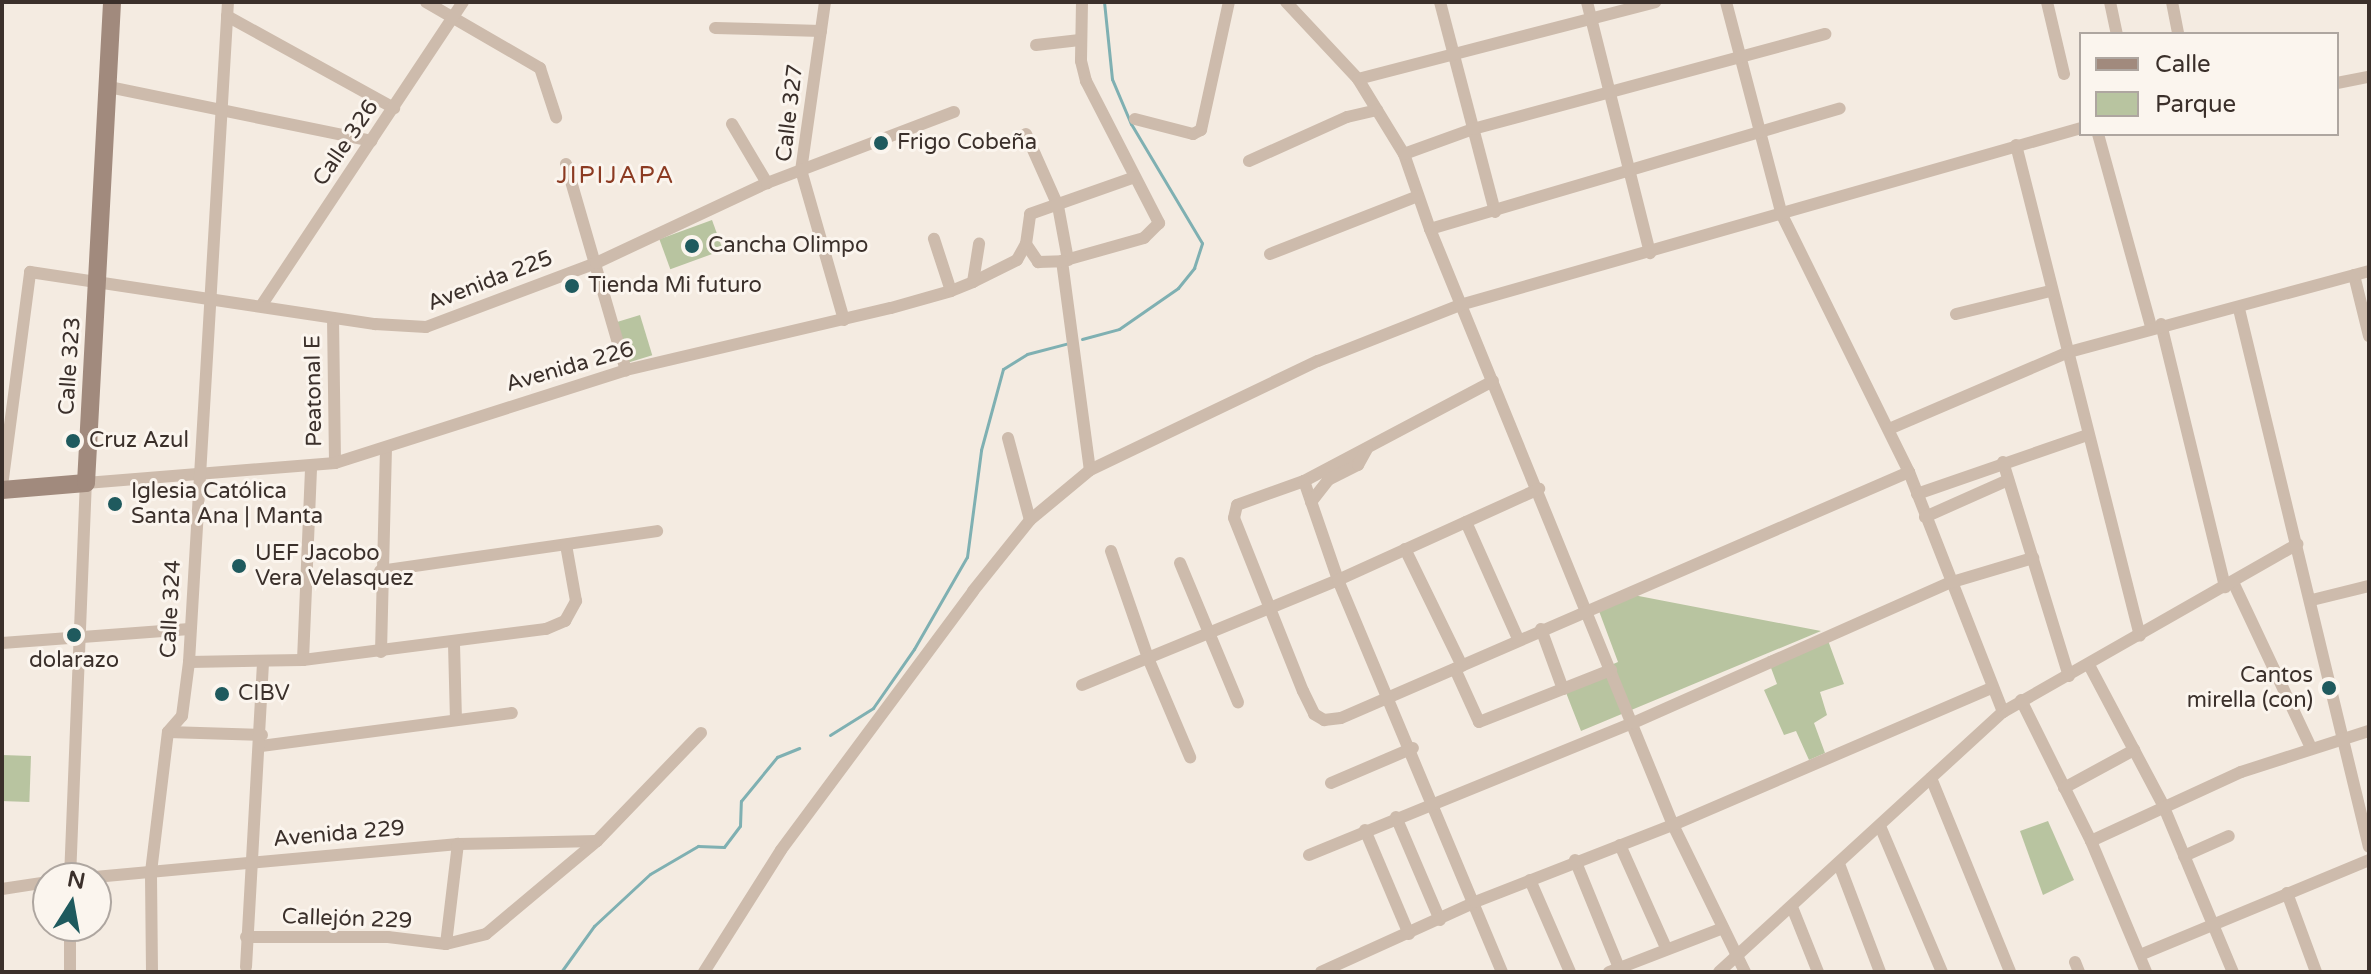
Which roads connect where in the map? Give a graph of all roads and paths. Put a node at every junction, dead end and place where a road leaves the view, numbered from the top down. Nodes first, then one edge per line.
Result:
1 (112, 2) edge
2 (426, 2) edge
3 (463, 2) edge
4 (825, 2) edge
5 (1082, 2) edge
6 (1229, 2) edge
7 (1286, 2) edge
8 (1440, 2) edge
9 (1587, 2) edge
10 (1655, 2) edge
11 (1726, 2) edge
12 (2047, 2) edge
13 (2110, 2) edge
14 (2172, 2) edge
15 (227, 9) edge
16 (455, 17) junction
17 (1592, 19) junction
18 (715, 28) dead end
19 (821, 31) junction
20 (2117, 32) edge
21 (2178, 32) edge
22 (1825, 34) dead end
23 (1080, 40) junction
24 (1036, 45) dead end
25 (1454, 57) junction
26 (1741, 58) junction
27 (2064, 74) dead end
28 (2369, 77) edge
29 (1358, 79) junction
30 (2339, 83) edge
31 (109, 87) junction
32 (1610, 92) junction
33 (222, 106) junction
34 (394, 108) junction
35 (1840, 108) dead end
36 (1377, 110) junction
37 (954, 112) dead end
38 (556, 117) dead end
39 (1135, 119) dead end
40 (732, 124) dead end
41 (1473, 129) junction
42 (2079, 129) edge
43 (1760, 133) junction
44 (1026, 134) dead end
45 (2099, 136) edge
46 (372, 141) junction
47 (2016, 145) junction
48 (1404, 154) junction
49 (1249, 161) dead end
50 (566, 164) dead end
51 (801, 170) junction
52 (1629, 172) junction
53 (1135, 177) junction
54 (767, 183) junction
55 (1418, 196) junction
56 (1058, 206) junction
57 (1495, 212) junction
58 (1782, 215) junction
59 (1430, 229) junction
60 (934, 239) dead end
61 (979, 243) dead end
62 (1026, 244) junction
63 (1650, 253) junction
64 (1270, 254) dead end
65 (1065, 260) junction
66 (596, 263) junction
67 (2369, 271) edge
68 (2354, 275) junction
69 (973, 282) junction
70 (101, 283) junction
71 (951, 291) junction
72 (2050, 291) junction
73 (210, 299) junction
74 (1460, 305) junction
75 (261, 306) junction
76 (2239, 309) junction
77 (1956, 314) dead end
78 (333, 318) junction
79 (844, 320) junction
80 (2156, 325) junction
81 (2369, 336) edge
82 (2069, 352) junction
83 (626, 370) junction
84 (1493, 381) junction
85 (1889, 429) junction
86 (2087, 435) junction
87 (1008, 438) dead end
88 (386, 449) junction
89 (1367, 449) junction
90 (2003, 462) junction
91 (335, 463) junction
92 (311, 468) junction
93 (1090, 470) junction
94 (1909, 472) junction
95 (199, 478) junction
96 (2008, 480) junction
97 (1304, 481) junction
98 (86, 483) junction
99 (2, 488) edge
100 (1539, 489) junction
101 (1917, 494) junction
102 (1311, 502) junction
103 (1925, 517) junction
104 (1030, 520) junction
105 (1466, 522) junction
106 (657, 531) dead end
107 (2298, 544) junction
108 (566, 545) junction
109 (1405, 549) junction
110 (1111, 551) dead end
111 (2033, 558) junction
112 (1180, 563) dead end
113 (380, 571) junction
114 (1338, 580) junction
115 (1949, 583) junction
116 (2229, 584) junction
117 (2369, 586) edge
118 (2312, 600) junction
119 (1274, 606) junction
120 (1586, 609) junction
121 (189, 629) junction
122 (1541, 629) junction
123 (1210, 632) junction
124 (2140, 636) junction
125 (1518, 639) junction
126 (81, 640) junction
127 (2, 643) edge
128 (454, 644) junction
129 (381, 652) junction
130 (1148, 658) junction
131 (303, 660) junction
132 (263, 661) junction
133 (189, 662) junction
134 (2089, 665) junction
135 (1458, 667) junction
136 (1611, 670) junction
137 (2069, 676) junction
138 (1082, 685) dead end
139 (1991, 688) junction
140 (1563, 689) junction
141 (1390, 696) junction
142 (2021, 700) junction
143 (1238, 702) dead end
144 (2003, 712) junction
145 (512, 713) dead end
146 (456, 720) junction
147 (1633, 723) junction
148 (2369, 731) edge
149 (168, 732) junction
150 (701, 733) dead end
151 (2344, 738) junction
152 (261, 741) junction
153 (1413, 748) junction
154 (2311, 748) junction
155 (2134, 750) junction
156 (1190, 757) dead end
157 (1931, 778) junction
158 (1331, 783) dead end
159 (2064, 788) junction
160 (1434, 800) junction
161 (2163, 805) junction
162 (1396, 817) junction
163 (1673, 825) junction
164 (1880, 826) junction
165 (1365, 830) junction
166 (2229, 836) dead end
167 (597, 841) junction
168 (2091, 841) junction
169 (458, 844) junction
170 (1620, 845) junction
171 (2369, 847) edge
172 (1309, 855) dead end
173 (2184, 856) junction
174 (1575, 860) junction
175 (2369, 860) edge
176 (71, 862) edge
177 (250, 862) junction
178 (1839, 864) junction
179 (151, 872) junction
180 (112, 875) edge
181 (1530, 880) junction
182 (32, 884) edge
183 (2, 889) edge
184 (2287, 893) junction
185 (1475, 902) junction
186 (1792, 907) junction
187 (1440, 920) junction
188 (2214, 924) junction
189 (1723, 928) junction
190 (1409, 934) junction
191 (246, 937) junction
192 (70, 942) edge
193 (446, 944) junction
194 (1666, 948) junction
195 (1738, 954) junction
196 (2140, 955) junction
197 (246, 967) dead end
198 (1614, 970) edge
199 (70, 972) edge
200 (152, 972) edge
201 (704, 972) edge
202 (1321, 972) edge
203 (1502, 972) edge
204 (1570, 972) edge
205 (1719, 972) edge
206 (1745, 972) edge
207 (1818, 972) edge
208 (1880, 972) edge
209 (1942, 972) edge
210 (2010, 972) edge
211 (2146, 972) edge
212 (2233, 972) edge
213 (2316, 972) edge

1 - 31 street, Calle 323
2 - 16 street
3 - 16 street, Calle 326
4 - 19 street, Calle 327
5 - 23 street
6 - 39 street
7 - 29 street
8 - 25 street
9 - 17 street
10 - 17 street
11 - 26 street
12 - 27 street
13 - 20 street
14 - 21 street
15 - 33 street, Calle 324
15 - 34 street
16 - 34 street, Calle 326
16 - 38 street
17 - 25 street
17 - 32 street
18 - 19 street
19 - 51 street, Calle 327
22 - 26 street
23 - 24 street
23 - 53 street
25 - 29 street
25 - 41 street
26 - 32 street
26 - 43 street
28 - 30 street
29 - 36 street
31 - 33 street
31 - 70 street, Calle 323
32 - 41 street
32 - 52 street
33 - 46 street
33 - 73 street, Calle 324
34 - 46 street, Calle 326
35 - 43 street
36 - 48 street
36 - 49 street
37 - 51 street, Avenida 225
40 - 54 street
41 - 48 street
41 - 57 street
42 - 47 street
43 - 52 street
43 - 58 street
44 - 56 street
45 - 80 street
46 - 75 street, Calle 326
47 - 58 street
47 - 72 street
48 - 55 street
50 - 66 street
51 - 54 street, Avenida 225
51 - 79 street, Calle 327
52 - 57 street
52 - 63 street
53 - 56 street
53 - 65 street
54 - 66 street, Avenida 225
55 - 59 street
55 - 64 street
56 - 62 street
56 - 65 street
57 - 59 street
58 - 63 street
58 - 85 street
59 - 74 street
60 - 71 street
61 - 69 street
62 - 65 street
62 - 69 street, Avenida 226
63 - 74 street
65 - 93 street
66 - 78 street, Avenida 225
66 - 83 street
67 - 68 street
68 - 76 street
68 - 81 street
69 - 71 street, Avenida 226
70 - 73 street, Avenida 225
70 - 98 street, Calle 323
70 - 99 street, Avenida 225
71 - 79 street, Avenida 226
72 - 77 street
72 - 82 street
73 - 75 street, Avenida 225
73 - 95 street, Calle 324
74 - 84 street
74 - 93 street
75 - 78 street, Avenida 225
76 - 80 street
76 - 107 street
78 - 91 street, Peatonal E
79 - 83 street, Avenida 226
80 - 82 street
80 - 116 street
82 - 85 street
82 - 86 street
83 - 88 street, Avenida 226
84 - 89 street
84 - 100 street
85 - 94 street
86 - 90 street
86 - 124 street
87 - 104 street
88 - 91 street, Avenida 226
88 - 113 street
89 - 97 street
89 - 102 street
90 - 96 street
90 - 101 street
91 - 92 street, Avenida 226
92 - 95 street, Avenida 226
92 - 131 street
93 - 104 street
94 - 101 street
94 - 120 street
95 - 98 street, Avenida 226
95 - 121 street, Calle 324
96 - 103 street
96 - 111 street
97 - 102 street
97 - 119 street
98 - 99 street
98 - 126 street, Calle 323
100 - 105 street
100 - 120 street
101 - 103 street
102 - 114 street
103 - 115 street
104 - 201 street
105 - 109 street
105 - 125 street
106 - 108 street
107 - 116 street
107 - 118 street
108 - 113 street
108 - 128 street
109 - 114 street
109 - 135 street
110 - 130 street
111 - 115 street
111 - 137 street
112 - 123 street
113 - 129 street
114 - 119 street
114 - 141 street
115 - 139 street
115 - 147 street
116 - 124 street
116 - 154 street
117 - 118 street
118 - 151 street
119 - 123 street
119 - 141 street
120 - 122 street
120 - 136 street
121 - 126 street
121 - 133 street, Calle 324
122 - 125 street
122 - 140 street
123 - 130 street
123 - 143 street
124 - 134 street
125 - 135 street
126 - 127 street
126 - 176 street, Calle 323
128 - 129 street
128 - 146 street
129 - 131 street
130 - 138 street
130 - 156 street
131 - 132 street
132 - 133 street
132 - 152 street
133 - 149 street, Calle 324
134 - 137 street
134 - 155 street
135 - 140 street
135 - 141 street
136 - 140 street
136 - 147 street
137 - 142 street
139 - 144 street
139 - 163 street
141 - 153 street
142 - 144 street
142 - 159 street
144 - 157 street
145 - 146 street
146 - 152 street
147 - 160 street
147 - 163 street
148 - 151 street
149 - 152 street
149 - 179 street, Calle 324
150 - 167 street
151 - 154 street
151 - 171 street
152 - 177 street
153 - 158 street
153 - 160 street
154 - 161 street
155 - 159 street
155 - 161 street
157 - 164 street
157 - 210 street
159 - 168 street
160 - 162 street
160 - 185 street
161 - 168 street
161 - 173 street
162 - 165 street
162 - 187 street
163 - 170 street
163 - 189 street
164 - 178 street
164 - 209 street
165 - 172 street
165 - 190 street
166 - 173 street
167 - 169 street, Avenida 229
167 - 193 street
168 - 196 street
169 - 177 street, Avenida 229
169 - 193 street
170 - 174 street
170 - 194 street
173 - 188 street
174 - 181 street
174 - 198 street
175 - 184 street
177 - 179 street, Avenida 229
177 - 191 street
178 - 186 street
178 - 208 street
179 - 180 street, Avenida 229
179 - 200 street, Calle 324
181 - 185 street
181 - 204 street
182 - 183 street
184 - 188 street
184 - 213 street
185 - 187 street
185 - 203 street
186 - 195 street
186 - 207 street
187 - 190 street
188 - 196 street
188 - 212 street
189 - 194 street
189 - 195 street
190 - 202 street
191 - 193 street, Callejón 229
191 - 197 street
192 - 199 street
194 - 198 street
195 - 205 street
195 - 206 street
196 - 211 street

